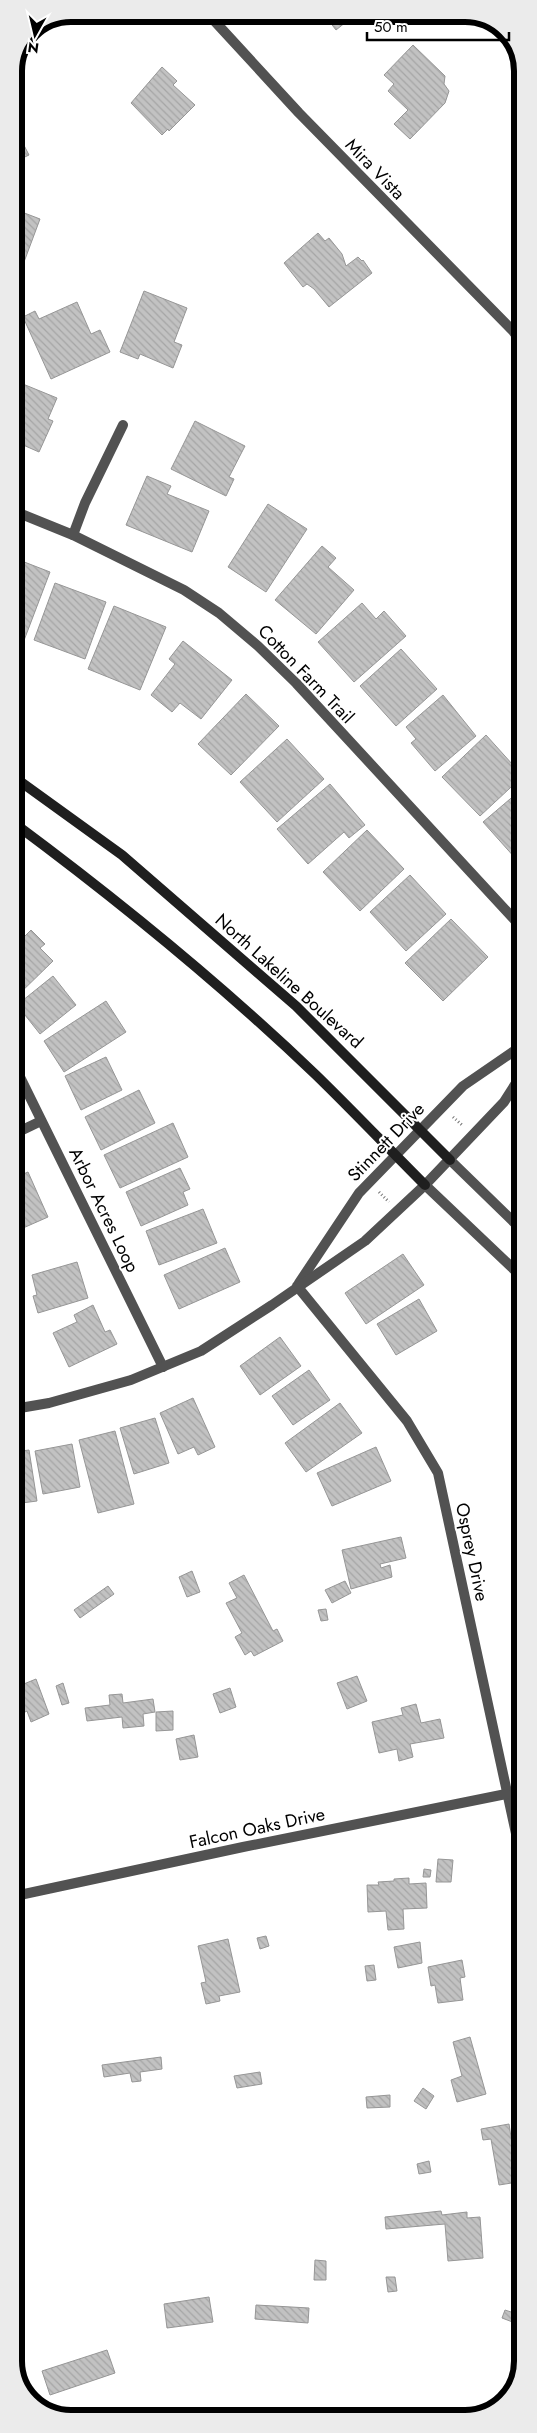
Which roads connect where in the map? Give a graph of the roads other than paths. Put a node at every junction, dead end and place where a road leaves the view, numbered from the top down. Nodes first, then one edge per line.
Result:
1 (216, 22) edge
2 (514, 335) edge
3 (123, 425) dead end
4 (22, 514) edge
5 (73, 535) junction
6 (22, 783) edge
7 (22, 830) edge
8 (514, 919) edge
9 (514, 1050) edge
10 (22, 1081) edge
11 (514, 1086) edge
12 (41, 1121) junction
13 (420, 1128) junction
14 (22, 1130) edge
15 (396, 1156) junction
16 (450, 1160) junction
17 (425, 1185) junction
18 (514, 1222) edge
19 (514, 1269) edge
20 (297, 1286) junction
21 (163, 1367) junction
22 (22, 1408) edge
23 (506, 1794) junction
24 (514, 1828) edge
25 (22, 1894) edge

1 - 2 street, Mira Vista
3 - 5 street
4 - 5 street, Cotton Farm Trail
5 - 8 street, Cotton Farm Trail
6 - 13 main road, North Lakeline Boulevard
7 - 15 main road
9 - 13 street, Stinnett Drive
10 - 12 street, Arbor Acres Loop
11 - 16 street, Stinnett Drive
12 - 14 street
12 - 21 street, Arbor Acres Loop
13 - 15 street, Stinnett Drive
13 - 16 main road, North Lakeline Boulevard
15 - 17 main road
15 - 20 street, Stinnett Drive
16 - 17 street, Stinnett Drive
16 - 18 street, North Lakeline Boulevard
17 - 19 street
17 - 20 street, Stinnett Drive
20 - 21 street, Stinnett Drive
20 - 23 street, Osprey Drive
21 - 22 street, Stinnett Drive
23 - 24 street, Osprey Drive
23 - 25 street, Falcon Oaks Drive

